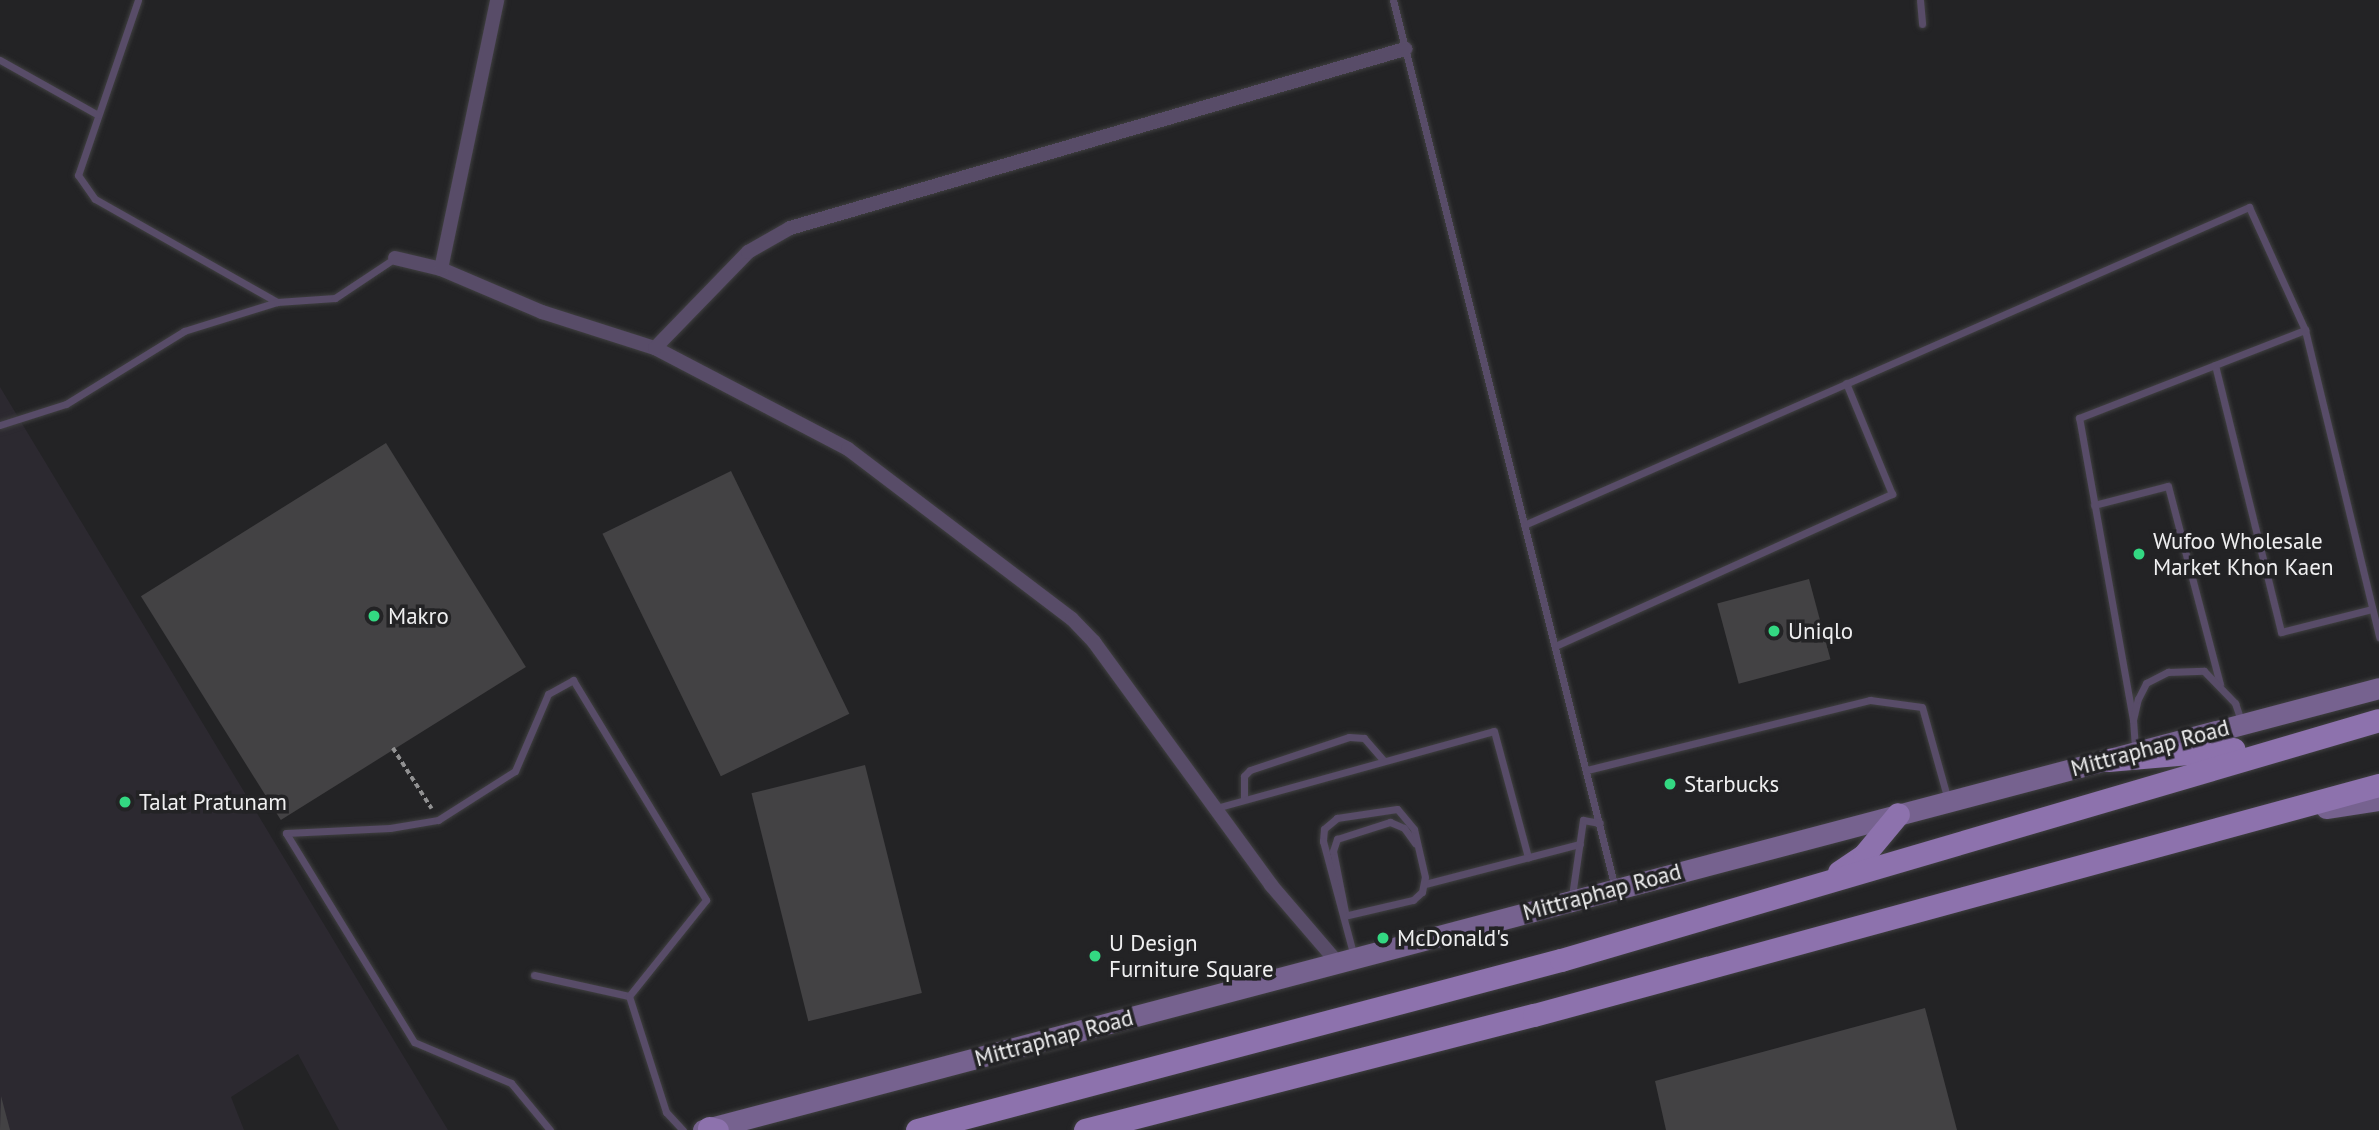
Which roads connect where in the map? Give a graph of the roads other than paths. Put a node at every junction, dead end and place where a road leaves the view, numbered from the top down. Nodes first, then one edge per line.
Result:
1 (138, 0) edge
2 (497, 0) edge
3 (1393, 0) edge
4 (1920, 0) edge
5 (1922, 24) dead end
6 (1405, 49) junction
7 (0, 60) edge
8 (98, 115) junction
9 (395, 258) joint
10 (441, 269) junction
11 (277, 302) junction
12 (2305, 330) junction
13 (654, 348) junction
14 (2215, 365) junction
15 (1846, 383) junction
16 (0, 425) edge
17 (2094, 505) junction
18 (1524, 525) junction
19 (2372, 609) junction
20 (2379, 636) edge
21 (1555, 646) junction
22 (2220, 684) junction
23 (2379, 688) edge
24 (2133, 720) junction
25 (2379, 720) edge
26 (2242, 724) junction
27 (2282, 746) junction
28 (2136, 752) junction
29 (2108, 760) junction
30 (1384, 761) junction
31 (1587, 770) junction
32 (2379, 786) edge
33 (1244, 799) junction
34 (2379, 800) edge
35 (1948, 801) junction
36 (1215, 808) junction
37 (1898, 814) junction
38 (2266, 818) junction
39 (1600, 823) junction
40 (1580, 844) junction
41 (1418, 848) junction
42 (1528, 857) junction
43 (1425, 884) junction
44 (1815, 886) junction
45 (1616, 889) junction
46 (1571, 901) junction
47 (1345, 916) junction
48 (1346, 960) junction
49 (534, 975) dead end
50 (629, 996) junction
51 (710, 1129) edge
52 (550, 1130) edge
53 (683, 1130) edge
54 (917, 1130) edge
55 (1085, 1130) edge

1 - 8 lane
2 - 10 street
3 - 6 lane
4 - 5 lane
6 - 13 street
6 - 18 lane
7 - 8 lane
8 - 11 lane
9 - 10 street
9 - 11 lane
10 - 13 street
11 - 16 lane
12 - 14 lane
12 - 15 lane
12 - 19 lane
13 - 36 street
14 - 17 lane
14 - 19 lane
15 - 18 lane
15 - 21 lane
17 - 22 lane
17 - 24 lane
18 - 21 lane
19 - 20 lane
21 - 31 lane
22 - 24 lane
22 - 26 lane
23 - 26 main road, Mittraphap Road
24 - 28 lane
25 - 27 main road, Mittraphap Road
26 - 28 main road, Mittraphap Road
27 - 29 main road
27 - 44 main road, Mittraphap Road
28 - 29 main road, Mittraphap Road
29 - 35 main road, Mittraphap Road
30 - 33 lane
30 - 33 lane
30 - 42 lane
31 - 35 lane
31 - 39 lane
32 - 38 main road
33 - 36 lane
34 - 38 main road
35 - 37 main road, Mittraphap Road
36 - 48 street
37 - 44 main road
37 - 45 main road, Mittraphap Road
38 - 55 main road
39 - 40 lane
39 - 45 lane
40 - 42 lane
40 - 46 lane
41 - 43 lane
41 - 47 lane
41 - 47 lane
42 - 43 lane
43 - 47 lane
44 - 54 main road, Mittraphap Road
45 - 46 main road, Mittraphap Road
46 - 48 main road, Mittraphap Road
47 - 48 lane
48 - 51 main road, Mittraphap Road
49 - 50 lane
50 - 52 lane
50 - 53 lane

